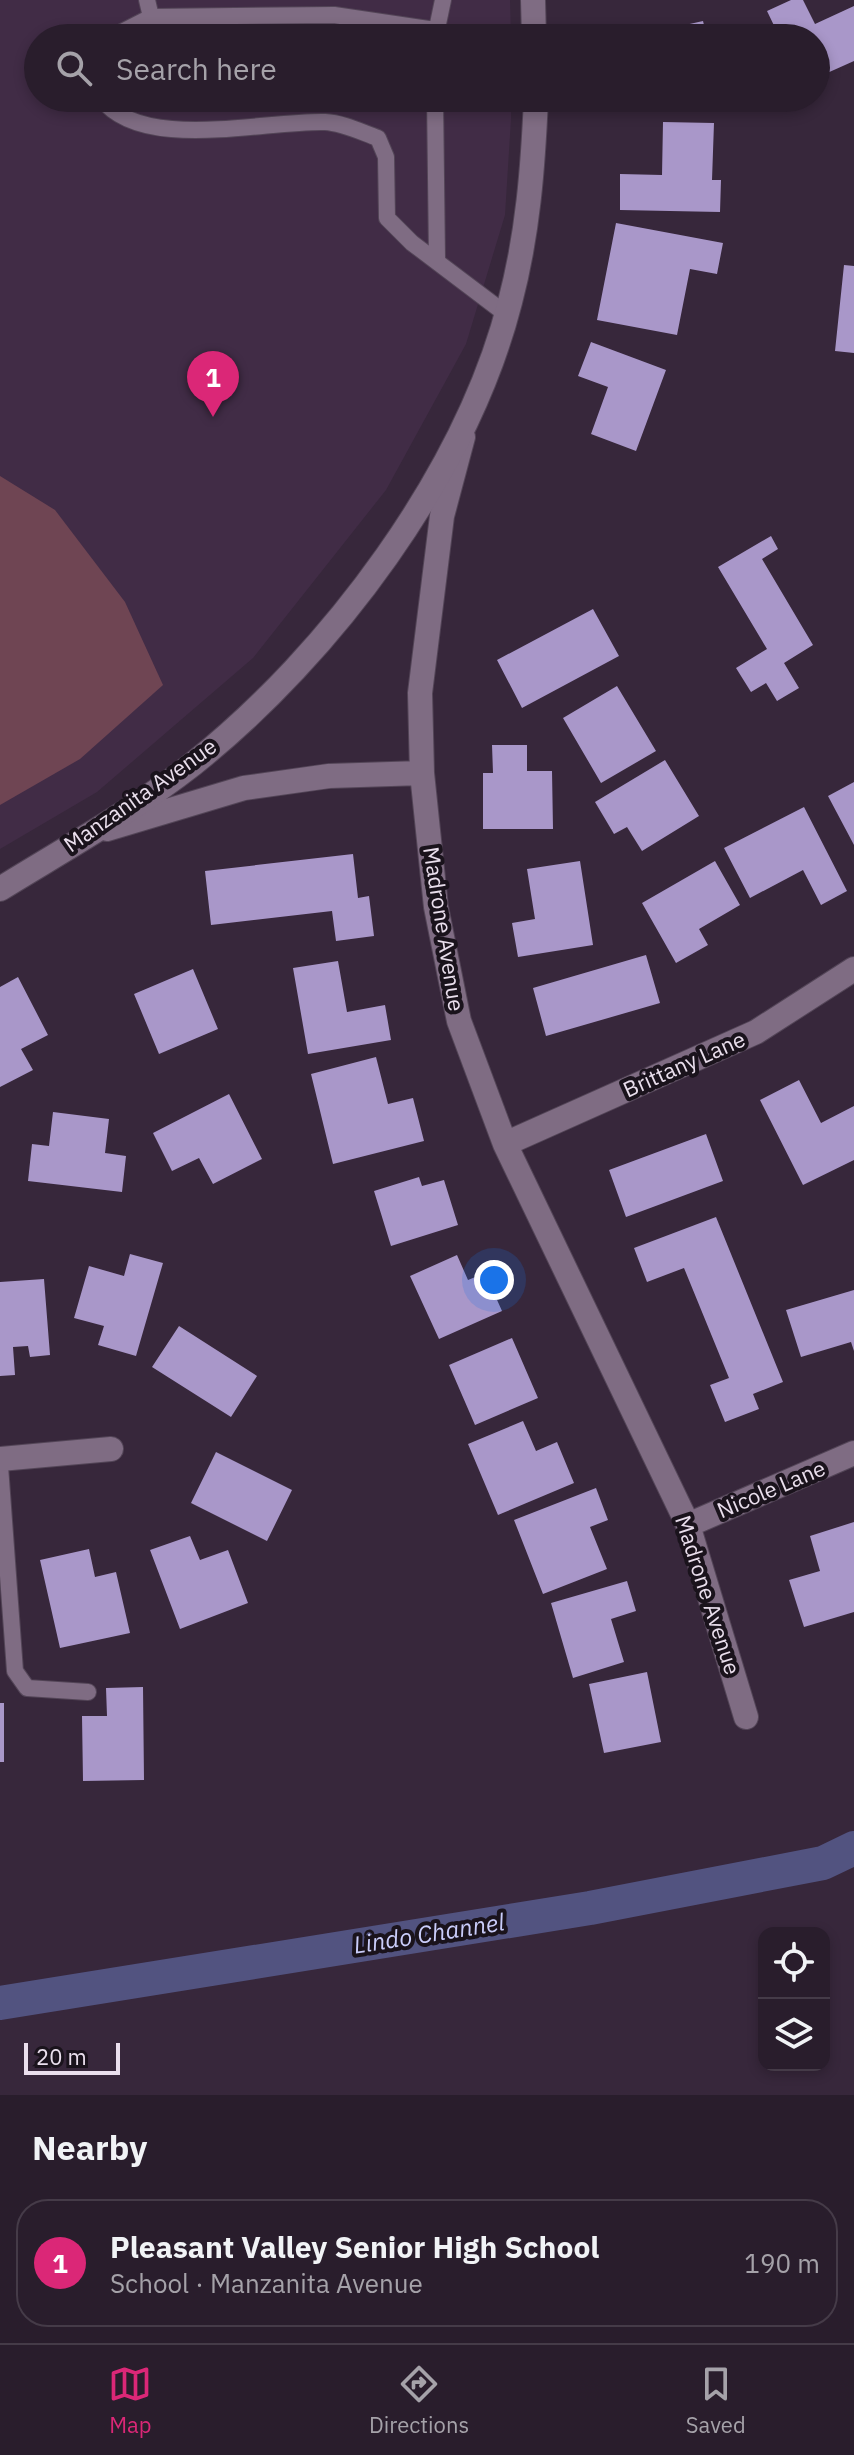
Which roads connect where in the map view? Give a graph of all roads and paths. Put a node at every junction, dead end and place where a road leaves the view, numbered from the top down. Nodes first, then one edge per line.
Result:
1 (147, 0) edge
2 (443, 0) edge
3 (533, 0) edge
4 (151, 17) junction
5 (137, 24) edge
6 (382, 24) edge
7 (437, 24) edge
8 (534, 24) edge
9 (116, 112) edge
10 (435, 112) edge
11 (535, 112) edge
12 (437, 258) junction
13 (506, 314) junction
14 (468, 419) junction
15 (422, 773) junction
16 (84, 837) junction
17 (0, 889) edge
18 (854, 969) edge
19 (505, 1144) junction
20 (111, 1449) dead end
21 (854, 1453) edge
22 (0, 1459) edge
23 (0, 1466) edge
24 (688, 1525) junction
25 (88, 1692) dead end
26 (746, 1717) dead end

1 - 4 lane
2 - 7 lane
3 - 8 street
4 - 5 lane
4 - 6 lane
9 - 12 lane
10 - 12 lane
11 - 13 street, Madrone Avenue
12 - 13 lane
13 - 14 street, Madrone Avenue
14 - 15 street, Madrone Avenue
14 - 16 street, Manzanita Avenue
15 - 16 street
15 - 19 street, Madrone Avenue
16 - 17 street, Manzanita Avenue
18 - 19 street, Brittany Lane
19 - 24 street, Madrone Avenue
20 - 22 street
21 - 24 street, Nicole Lane
23 - 25 lane
24 - 26 street, Madrone Avenue

